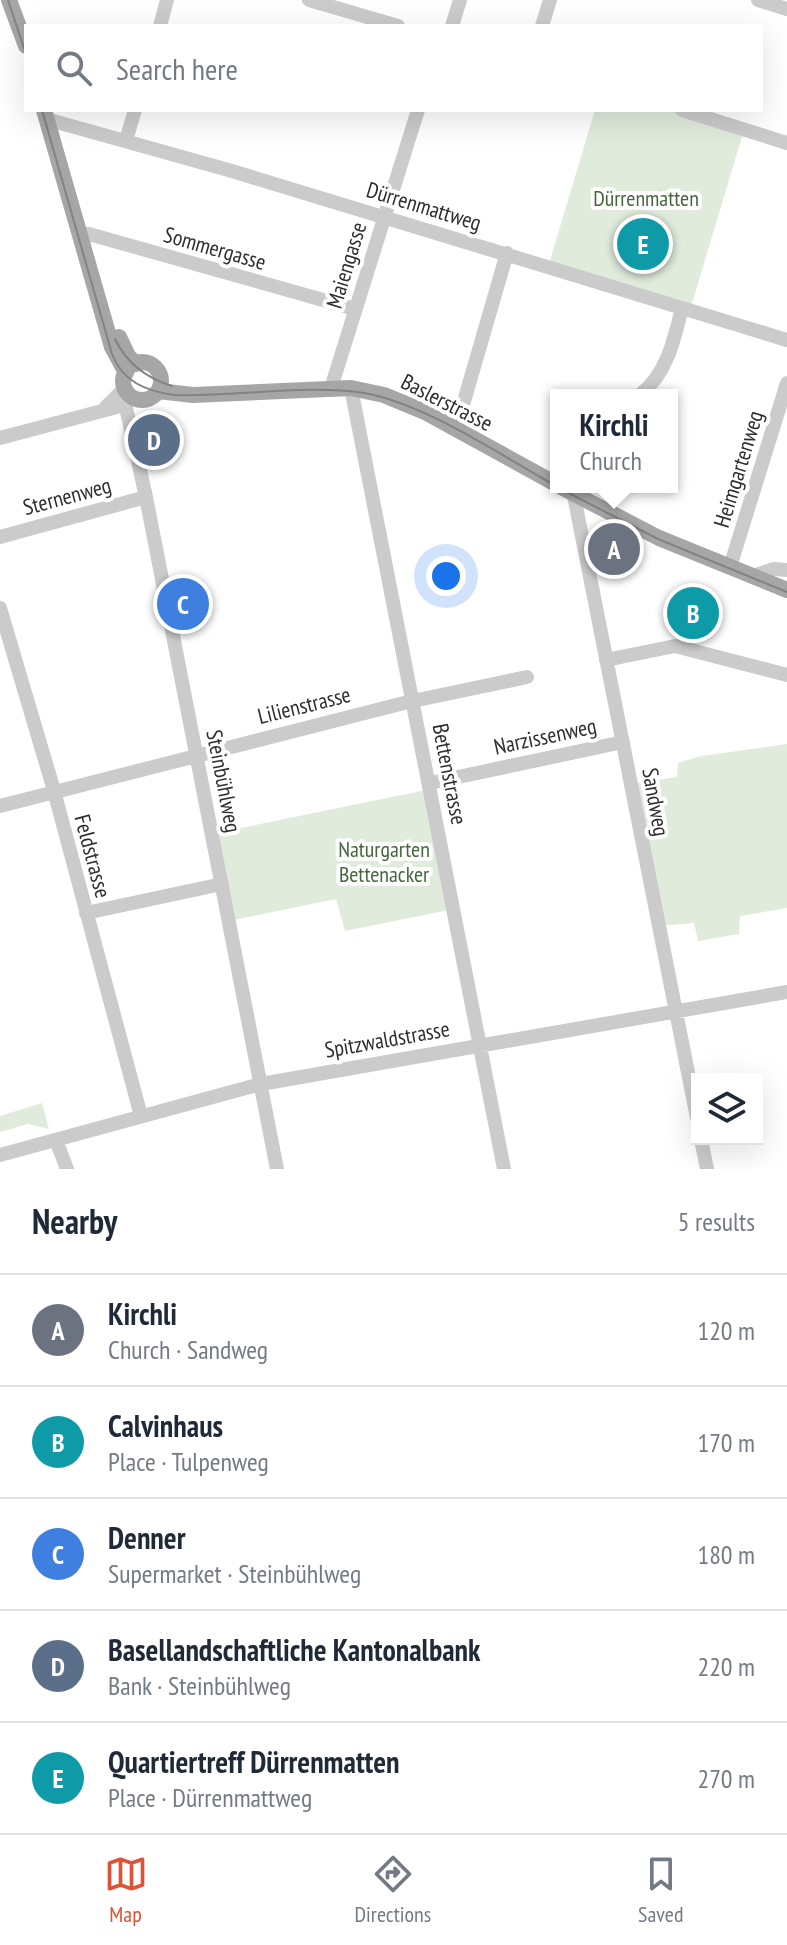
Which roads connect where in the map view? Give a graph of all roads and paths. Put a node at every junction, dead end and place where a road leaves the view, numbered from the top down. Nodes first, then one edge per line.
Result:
1 (9, 0) edge
2 (167, 0) edge
3 (309, 0) edge
4 (460, 0) edge
5 (550, 0) edge
6 (766, 1) edge
7 (341, 4) edge
8 (787, 9) edge
9 (161, 24) edge
10 (393, 24) edge
11 (453, 24) edge
12 (543, 24) edge
13 (24, 41) edge
14 (134, 112) edge
15 (417, 112) edge
16 (688, 112) edge
17 (45, 114) edge
18 (126, 140) junction
19 (787, 143) edge
20 (384, 217) junction
21 (507, 253) junction
22 (86, 254) junction
23 (682, 308) junction
24 (355, 309) junction
25 (787, 340) edge
26 (787, 383) edge
27 (129, 385) junction
28 (160, 386) junction
29 (331, 388) junction
30 (351, 388) junction
31 (648, 389) edge
32 (456, 429) junction
33 (0, 438) edge
34 (550, 479) edge
35 (568, 493) edge
36 (576, 493) edge
37 (146, 497) junction
38 (0, 537) edge
39 (730, 567) junction
40 (787, 570) edge
41 (753, 576) junction
42 (787, 590) edge
43 (0, 611) edge
44 (606, 660) junction
45 (787, 675) edge
46 (527, 677) dead end
47 (413, 701) junction
48 (623, 742) junction
49 (196, 755) junction
50 (430, 783) junction
51 (53, 791) junction
52 (0, 806) edge
53 (222, 884) junction
54 (86, 913) junction
55 (787, 992) edge
56 (675, 1011) junction
57 (480, 1045) junction
58 (261, 1084) junction
59 (691, 1089) edge
60 (141, 1116) junction
61 (56, 1140) junction
62 (702, 1145) edge
63 (0, 1155) edge
64 (67, 1169) edge
65 (277, 1169) edge
66 (504, 1169) edge
67 (707, 1169) edge

1 - 13 main road
2 - 9 street
3 - 7 street
4 - 11 street
5 - 12 street
6 - 8 street
7 - 10 street
14 - 18 street
15 - 20 street, Maiengasse
16 - 19 street
17 - 18 street, Dürrenmattweg
17 - 22 main road
18 - 20 street, Dürrenmattweg
20 - 21 street, Dürrenmattweg
20 - 24 street, Maiengasse
21 - 23 street, Dürrenmattweg
21 - 32 street
22 - 24 street, Sommergasse
22 - 27 main road
23 - 25 street, Dürrenmattweg
23 - 31 street
24 - 29 street, Maiengasse
26 - 39 street, Heimgartenweg
27 - 28 main road
27 - 28 main road
27 - 33 street
27 - 37 street, Steinbühlweg
28 - 29 main road, Baslerstrasse
29 - 30 main road, Baslerstrasse
30 - 32 main road, Baslerstrasse
30 - 47 street, Bettenstrasse
32 - 34 main road, Baslerstrasse
35 - 44 street, Sandweg
36 - 39 main road, Baslerstrasse
37 - 38 street, Sternenweg
37 - 49 street, Steinbühlweg
39 - 41 main road, Baslerstrasse
40 - 41 street
41 - 42 main road, Baslerstrasse
43 - 51 street, Feldstrasse
44 - 45 street
44 - 48 street, Sandweg
46 - 47 street, Lilienstrasse
47 - 49 street, Lilienstrasse
47 - 50 street, Bettenstrasse
48 - 50 street, Narzissenweg
48 - 56 street, Sandweg
49 - 51 street, Lilienstrasse
49 - 53 street, Steinbühlweg
50 - 57 street, Bettenstrasse
51 - 52 street, Lilienstrasse
51 - 54 street, Feldstrasse
53 - 54 street
53 - 58 street, Steinbühlweg
54 - 60 street, Feldstrasse
55 - 56 street, Spitzwaldstrasse
56 - 57 street, Spitzwaldstrasse
56 - 59 street, Sandweg
57 - 58 street, Spitzwaldstrasse
57 - 66 street, Bettenstrasse
58 - 60 street, Spitzwaldstrasse
58 - 65 street, Steinbühlweg
60 - 61 street, Spitzwaldstrasse
61 - 63 street, Spitzwaldstrasse
61 - 64 street
62 - 67 street

